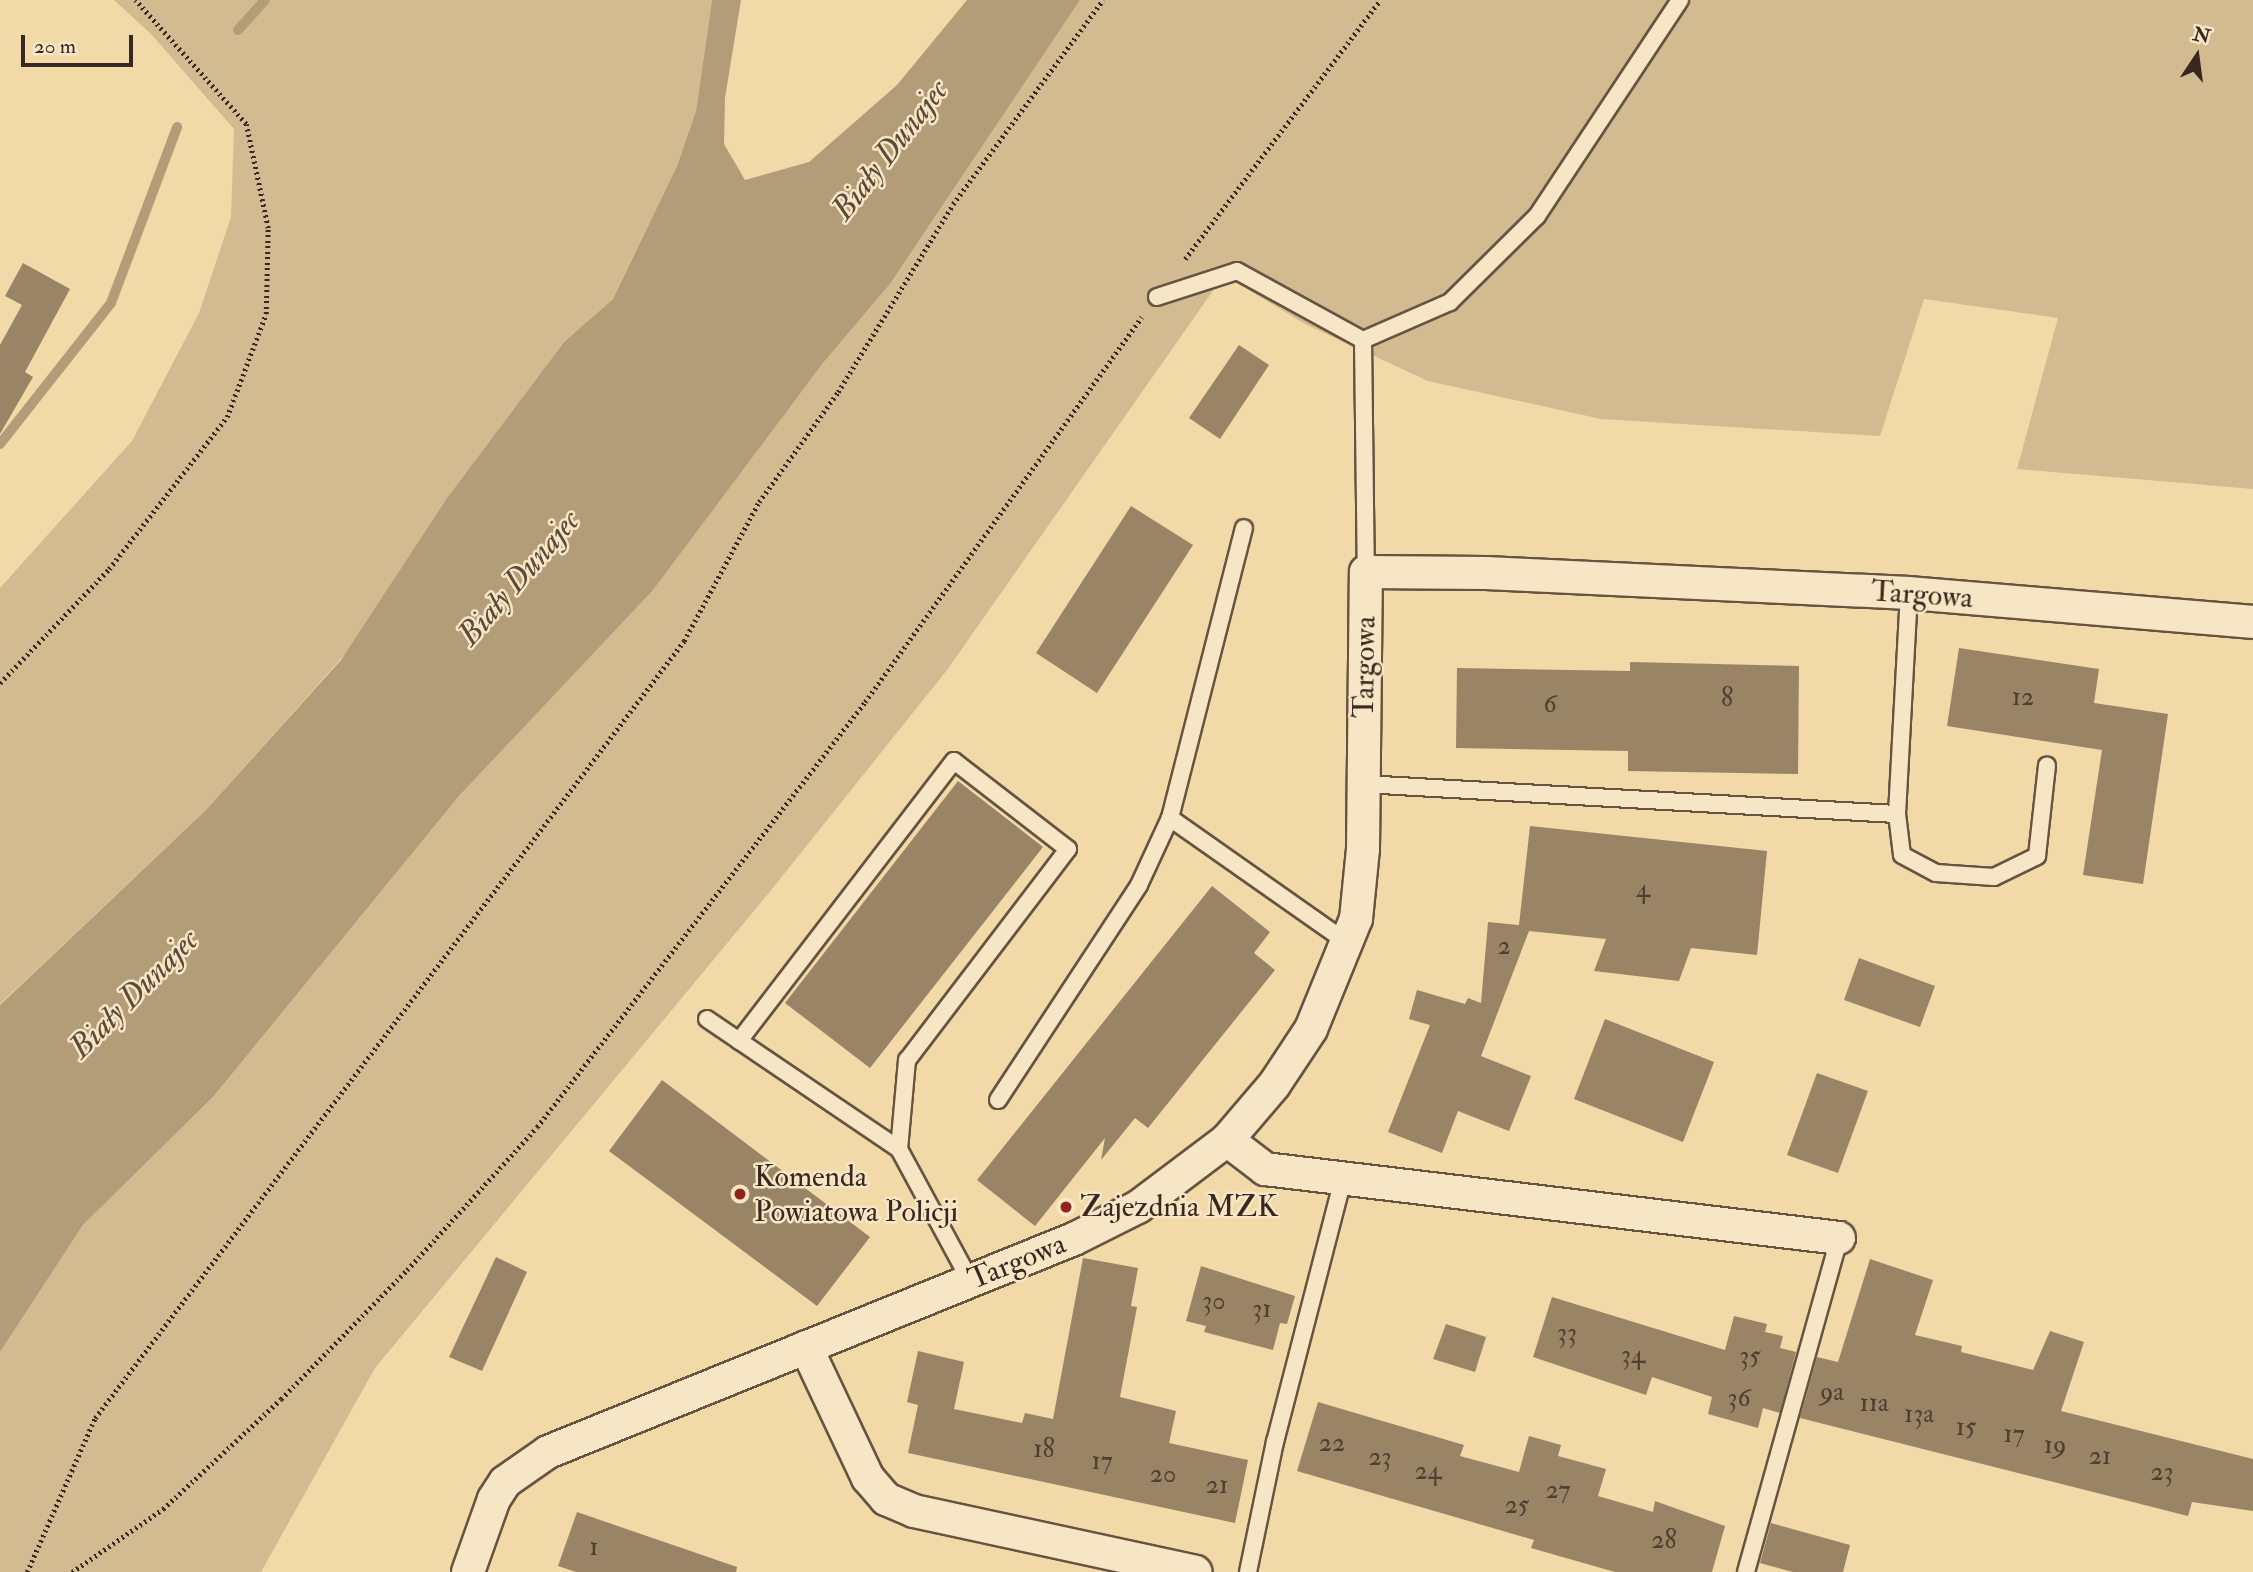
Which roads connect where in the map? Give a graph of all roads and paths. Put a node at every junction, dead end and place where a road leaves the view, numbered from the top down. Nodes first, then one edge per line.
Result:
1 (135, 0) edge
2 (1103, 0) edge
3 (1380, 0) edge
4 (1680, 0) edge
5 (1157, 297) junction
6 (1363, 340) junction
7 (1244, 528) dead end
8 (1366, 572) junction
9 (1909, 593) junction
10 (2253, 622) edge
11 (0, 683) edge
12 (2047, 766) dead end
13 (1363, 783) junction
14 (1897, 814) junction
15 (1170, 818) junction
16 (1349, 944) junction
17 (707, 1020) dead end
18 (739, 1041) junction
19 (998, 1100) dead end
20 (1227, 1140) junction
21 (899, 1149) junction
22 (1343, 1180) junction
23 (1839, 1238) joint
24 (971, 1282) junction
25 (806, 1347) junction
26 (27, 1572) edge
27 (72, 1572) edge
28 (468, 1572) edge
29 (1195, 1572) edge
30 (1248, 1572) edge
31 (1746, 1572) edge

1 - 11 path
2 - 26 path
3 - 5 path
4 - 6 lane
5 - 6 lane
5 - 27 path
6 - 8 lane
7 - 15 lane
8 - 9 street, Targowa
8 - 13 street, Targowa
9 - 10 street, Targowa
9 - 14 lane
12 - 14 lane
13 - 14 lane
13 - 16 street, Targowa
15 - 16 lane
15 - 19 lane
16 - 20 street, Targowa
17 - 18 lane
18 - 21 lane
18 - 21 lane
20 - 22 street
20 - 24 street, Targowa
21 - 24 lane
22 - 23 street
22 - 30 lane
23 - 31 lane
24 - 25 street, Targowa
25 - 28 street, Targowa
25 - 29 street

